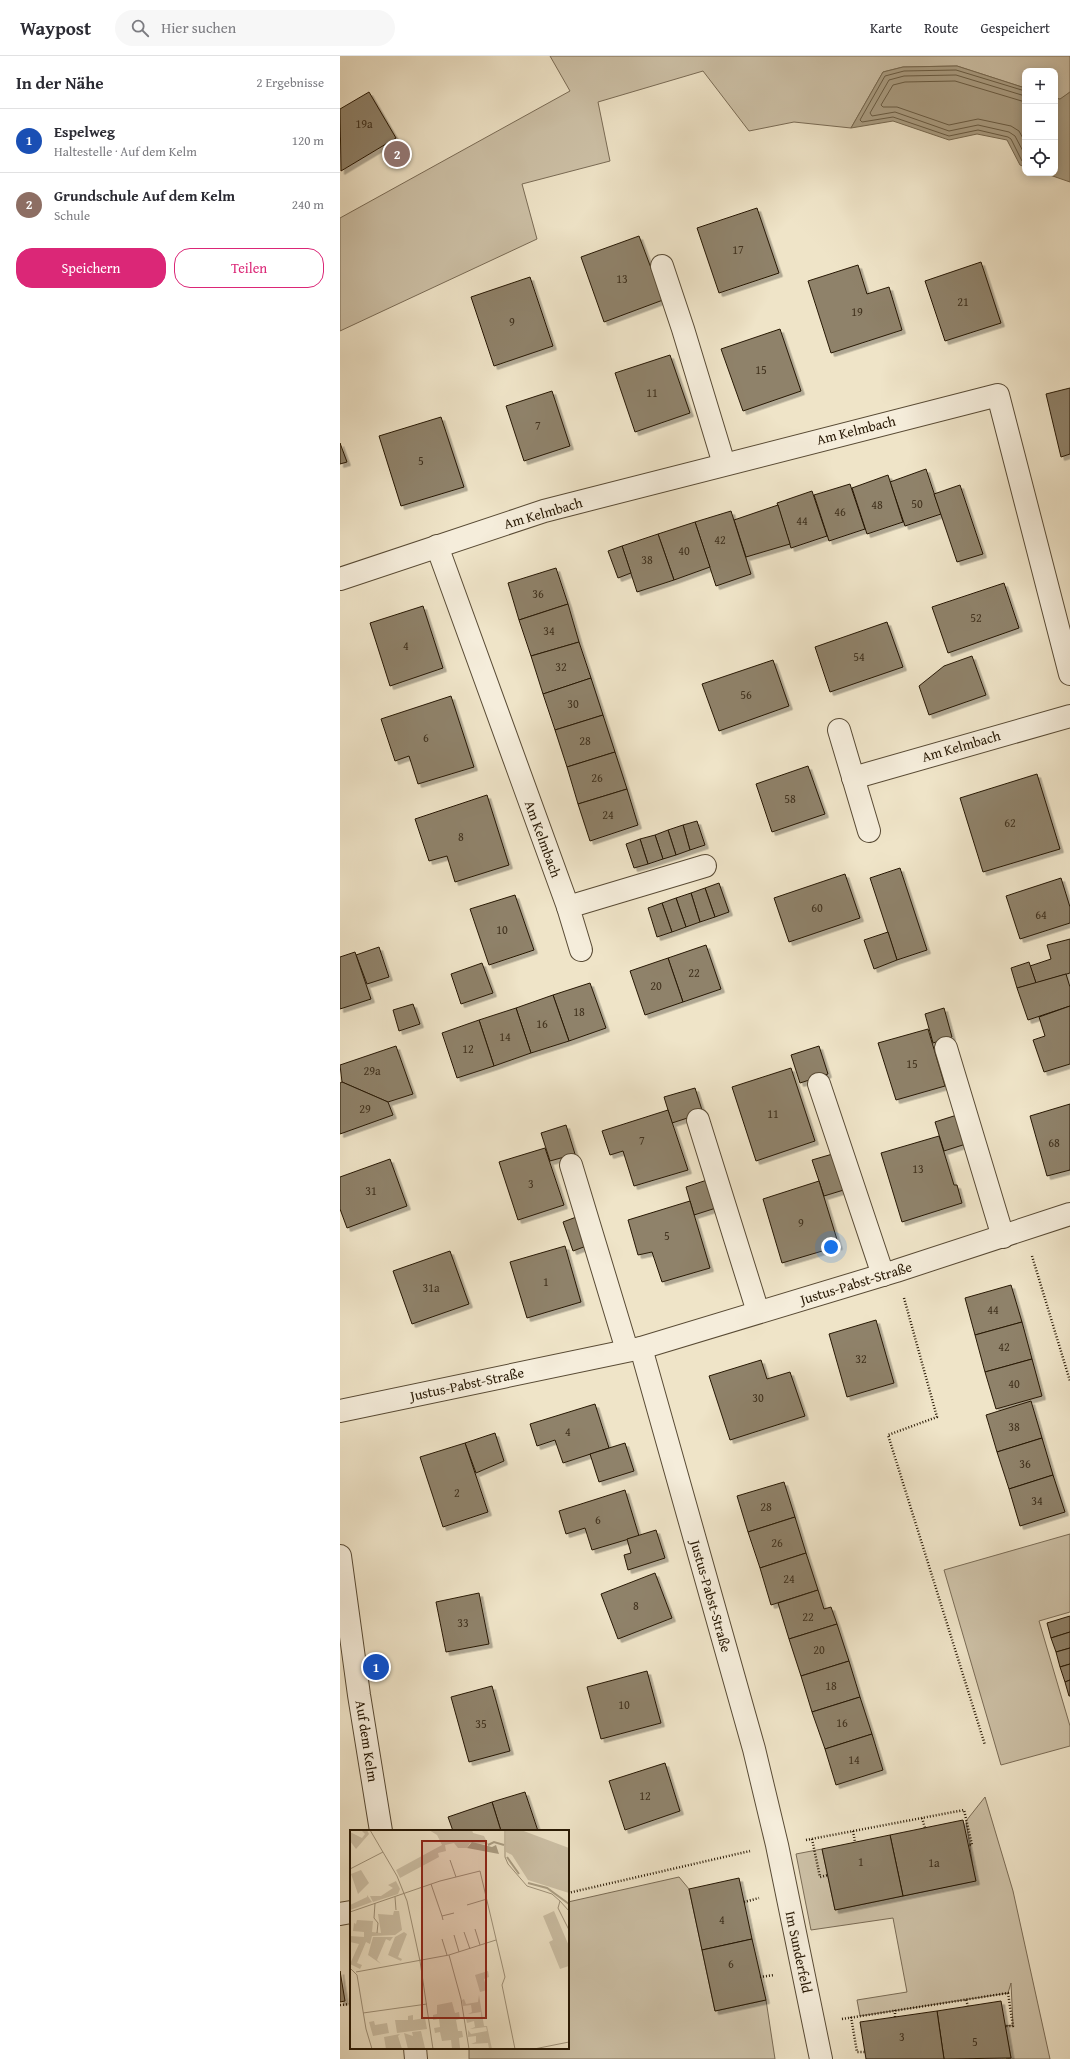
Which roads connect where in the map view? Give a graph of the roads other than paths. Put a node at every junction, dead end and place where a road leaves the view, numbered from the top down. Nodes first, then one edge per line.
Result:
1 (662, 266) dead end
2 (724, 464) junction
3 (437, 546) junction
4 (340, 579) edge
5 (1070, 674) edge
6 (1070, 716) edge
7 (839, 730) dead end
8 (853, 778) junction
9 (869, 831) dead end
10 (705, 866) dead end
11 (568, 907) junction
12 (581, 950) dead end
13 (946, 1048) dead end
14 (819, 1084) dead end
15 (698, 1120) dead end
16 (571, 1165) dead end
17 (1070, 1214) edge
18 (1003, 1237) junction
19 (890, 1273) junction
20 (758, 1312) junction
21 (634, 1349) junction
22 (340, 1411) edge
23 (340, 1556) edge
24 (381, 1830) edge
25 (777, 1845) joint
26 (350, 1912) edge
27 (340, 1914) edge
28 (415, 2049) edge
29 (416, 2059) edge
30 (821, 2059) edge

1 - 2 street
2 - 3 street, Am Kelmbach
2 - 5 street, Am Kelmbach
3 - 4 street, Am Kelmbach
3 - 11 street, Am Kelmbach
6 - 8 street, Am Kelmbach
7 - 8 street
8 - 9 street
10 - 11 street
11 - 12 street, Am Kelmbach
13 - 18 street
14 - 19 street
15 - 20 street
16 - 21 street
17 - 18 street, Justus-Pabst-Straße
18 - 19 street, Justus-Pabst-Straße
19 - 20 street, Justus-Pabst-Straße
20 - 21 street, Justus-Pabst-Straße
21 - 22 street, Justus-Pabst-Straße
21 - 25 street, Justus-Pabst-Straße
23 - 24 street, Auf dem Kelm
25 - 30 street, Im Sunderfeld
26 - 27 street
28 - 29 street

